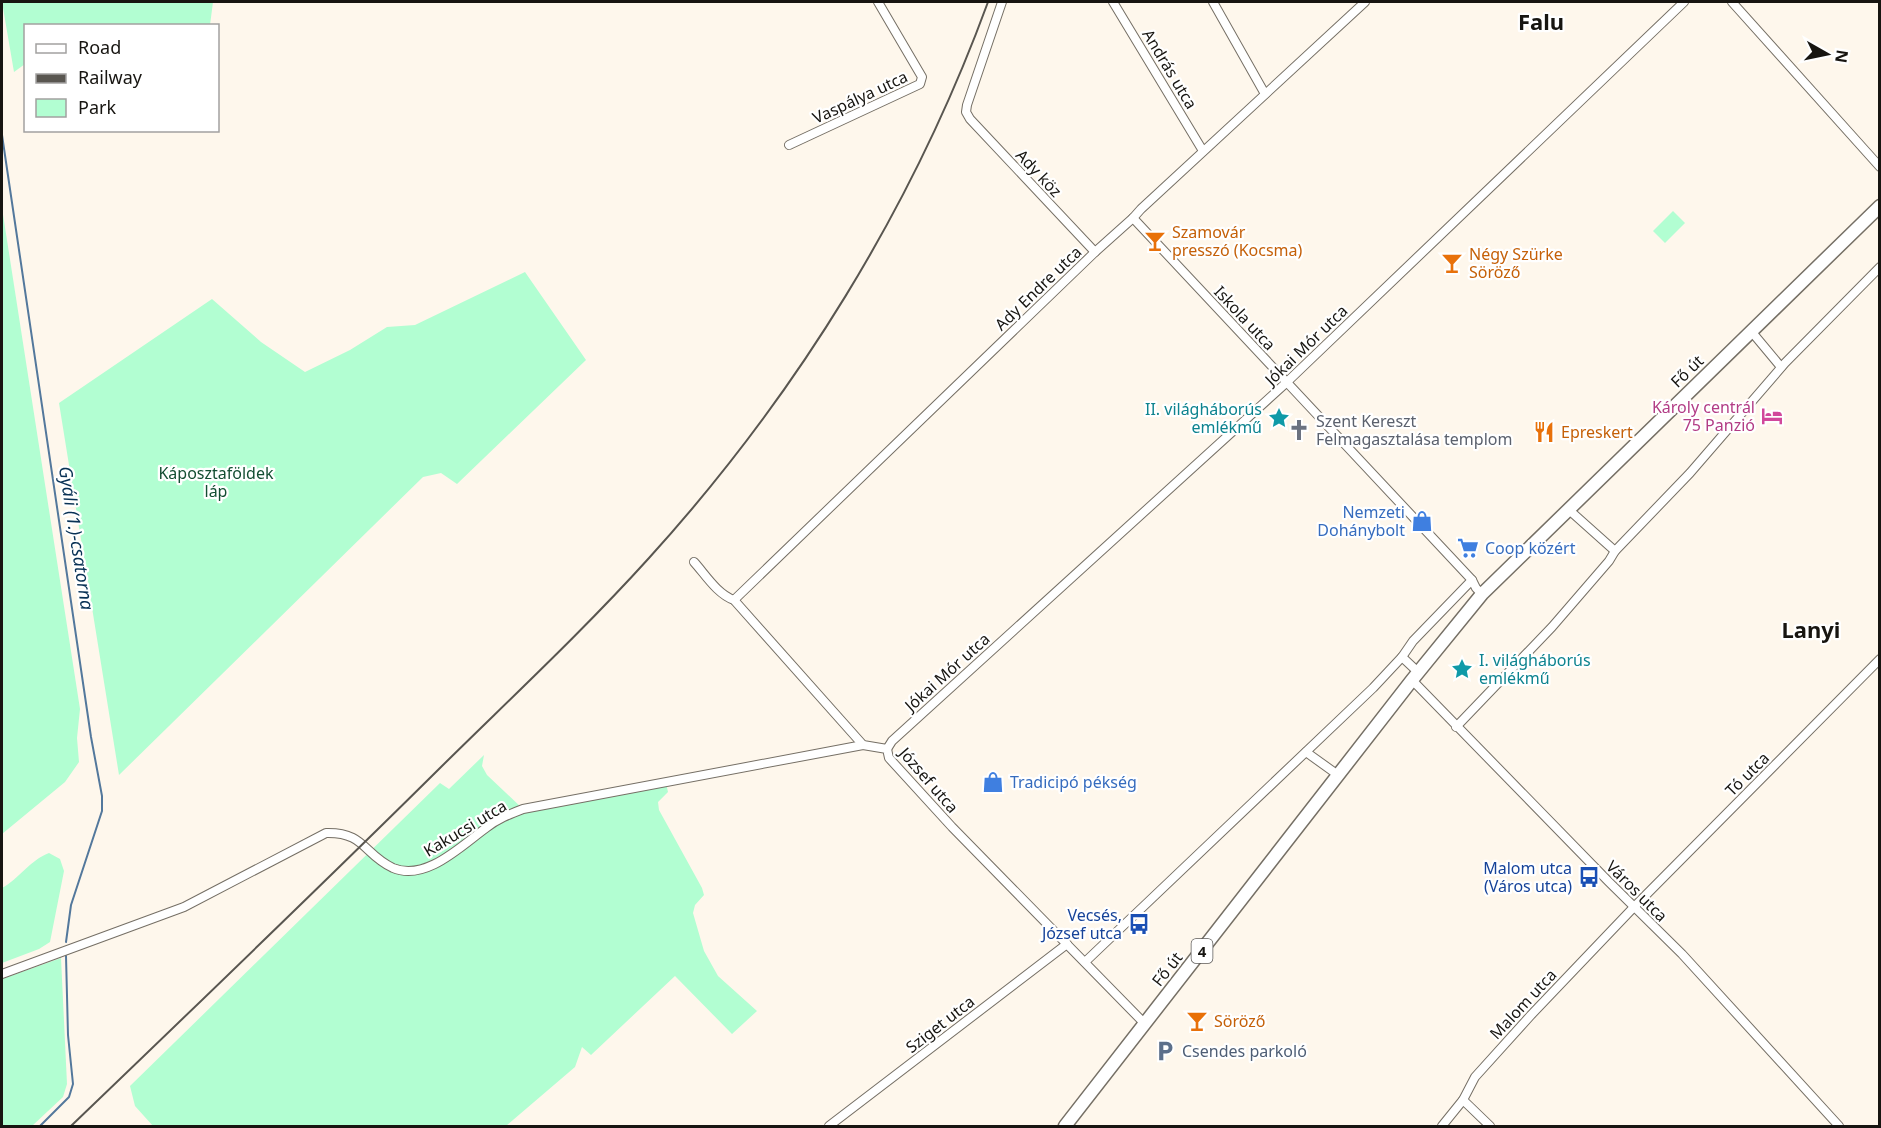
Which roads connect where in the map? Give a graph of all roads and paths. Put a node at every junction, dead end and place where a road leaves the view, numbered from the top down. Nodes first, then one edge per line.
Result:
1 (878, 2) edge
2 (1002, 2) edge
3 (1113, 2) edge
4 (1213, 2) edge
5 (1365, 2) edge
6 (1684, 2) edge
7 (1732, 2) edge
8 (1265, 94) junction
9 (789, 145) dead end
10 (1203, 151) junction
11 (1880, 167) edge
12 (1880, 206) edge
13 (1133, 218) junction
14 (1095, 252) junction
15 (1880, 267) edge
16 (1751, 331) junction
17 (1781, 367) junction
18 (1287, 382) junction
19 (1568, 509) junction
20 (1615, 550) junction
21 (694, 562) dead end
22 (1473, 580) junction
23 (1482, 594) junction
24 (734, 600) junction
25 (1402, 657) junction
26 (1880, 659) edge
27 (1415, 676) junction
28 (1456, 727) junction
29 (863, 745) junction
30 (887, 749) junction
31 (1306, 752) junction
32 (1338, 775) junction
33 (1634, 907) junction
34 (1067, 944) junction
35 (1085, 962) junction
36 (2, 974) edge
37 (1145, 1024) junction
38 (1463, 1100) junction
39 (829, 1126) edge
40 (1065, 1126) edge
41 (1442, 1126) edge
42 (1490, 1126) edge
43 (1839, 1126) edge

1 - 9 street, Vaspálya utca
2 - 14 street, Ady köz
3 - 10 street, András utca
4 - 8 street
5 - 8 street, Ady Endre utca
6 - 18 street, Jókai Mór utca
7 - 11 street
8 - 10 street, Ady Endre utca
10 - 13 street, Ady Endre utca
12 - 16 main road, Fő út / 4
13 - 14 street, Ady Endre utca
13 - 18 street, Iskola utca
14 - 24 street, Ady Endre utca
15 - 17 street
16 - 17 street
16 - 19 main road, Fő út / 4
17 - 20 street
18 - 22 street, Iskola utca
18 - 30 street, Jókai Mór utca
19 - 20 street
19 - 23 main road, Fő út / 4
20 - 28 street
21 - 24 street
22 - 23 street, Iskola utca
22 - 25 street
23 - 27 main road, Fő út / 4
24 - 29 street
25 - 27 street
25 - 31 street
26 - 33 street, Tó utca
27 - 28 street, Város utca
27 - 32 main road, Fő út / 4
28 - 33 street, Város utca
29 - 30 street, József utca
29 - 36 street, Kakucsi utca
30 - 34 street, József utca
31 - 32 street
31 - 35 street
32 - 37 main road, Fő út / 4
33 - 38 street, Malom utca
33 - 43 street, Város utca
34 - 35 street, József utca
34 - 39 street, Sziget utca
35 - 37 street, József utca
37 - 40 main road, Fő út / 4
38 - 41 street, Malom utca
38 - 42 street

